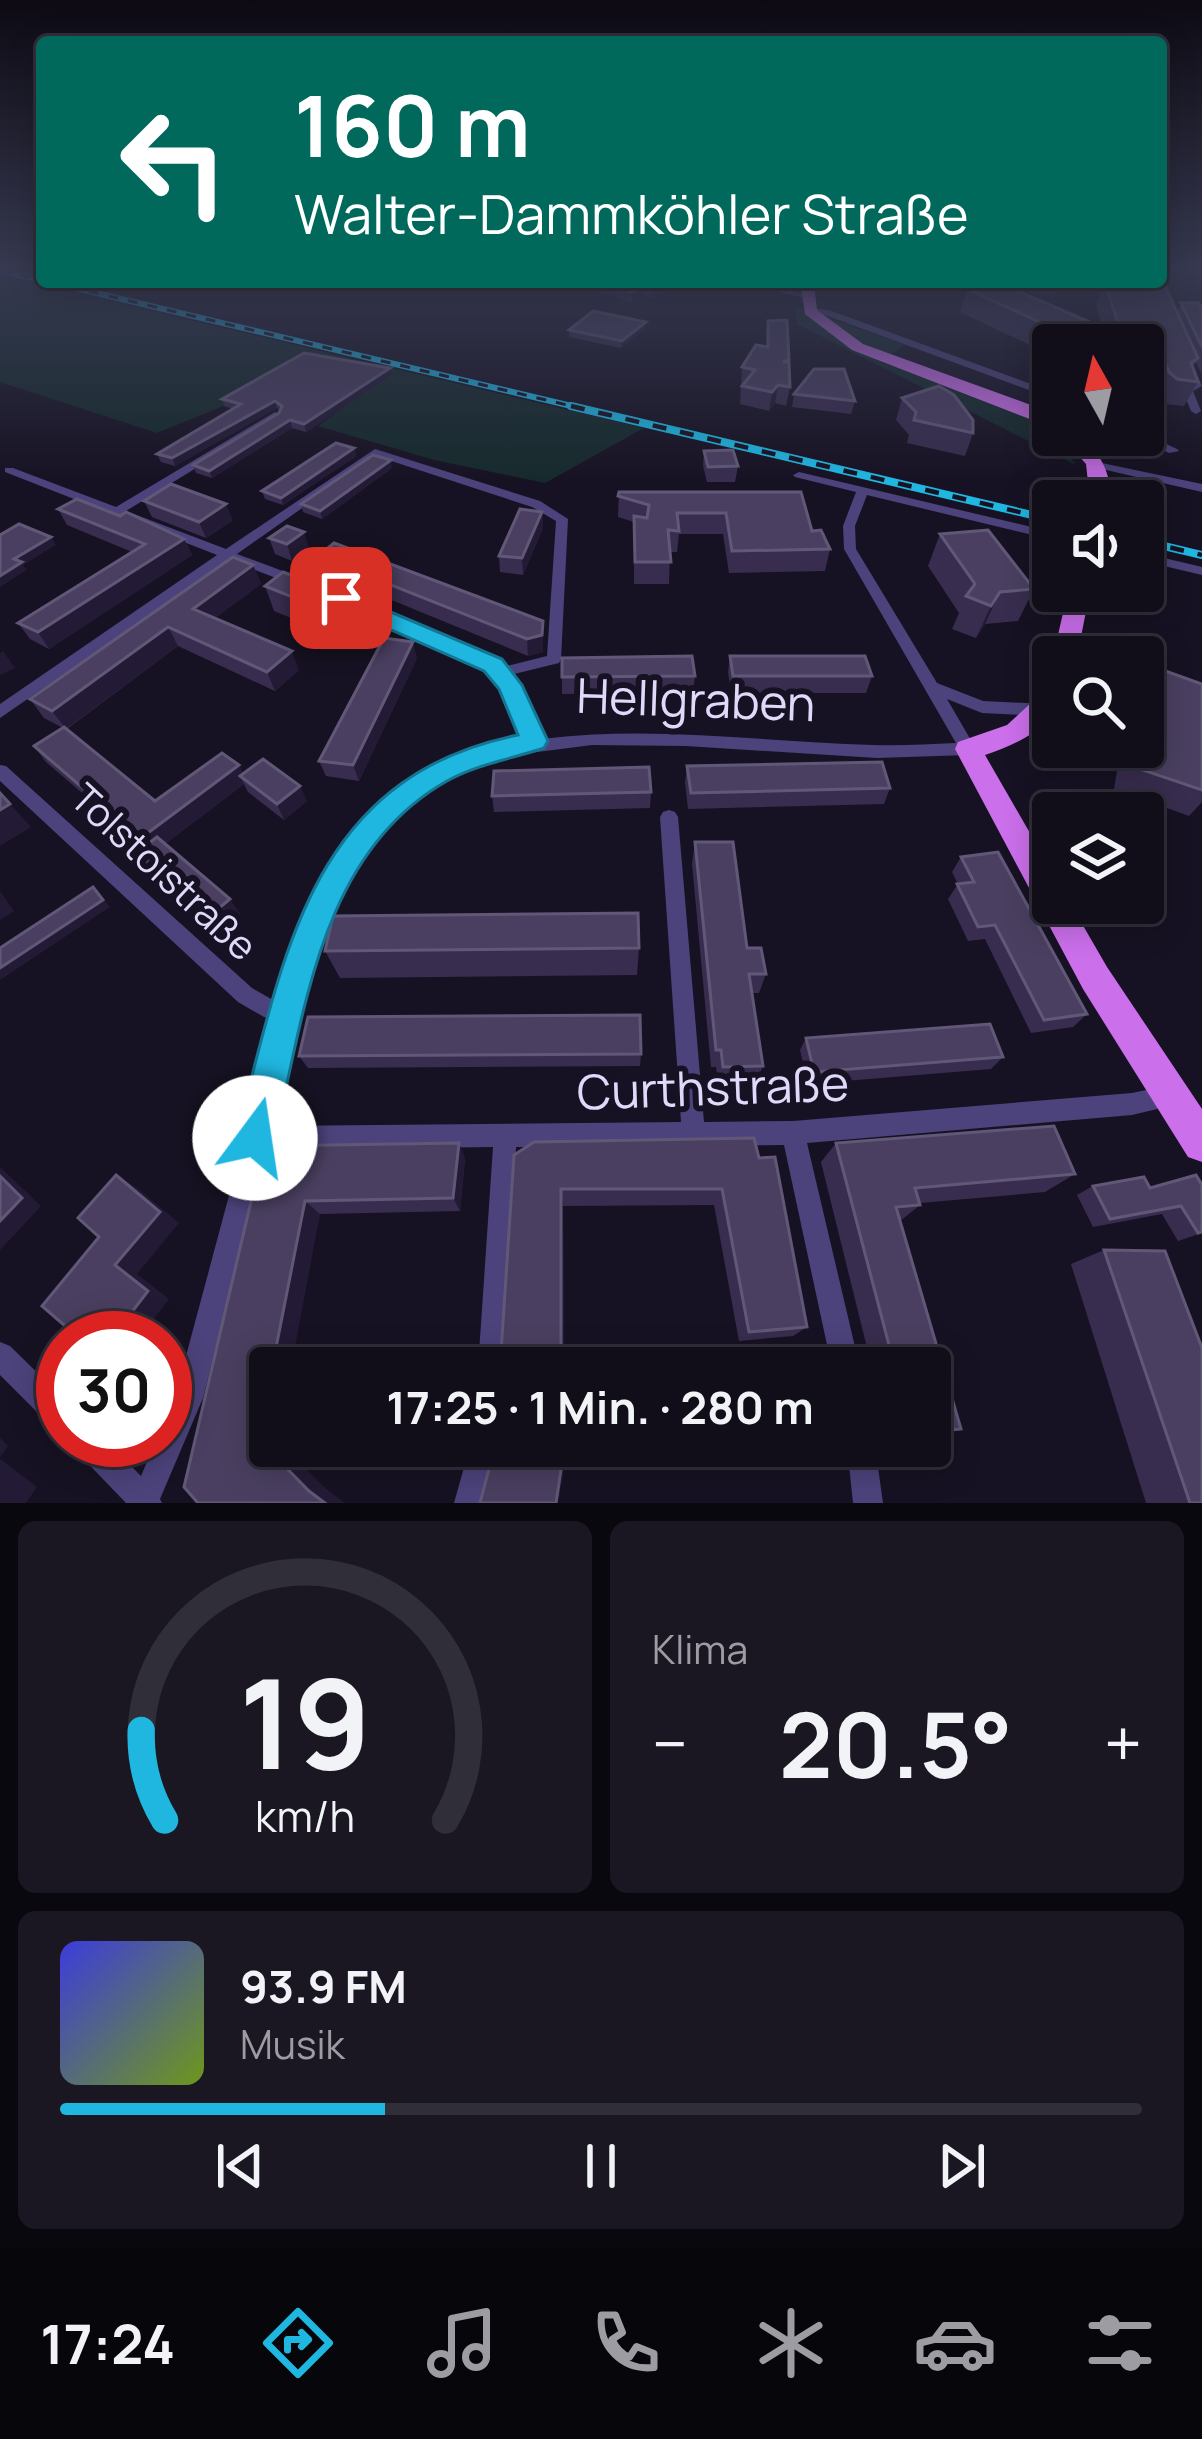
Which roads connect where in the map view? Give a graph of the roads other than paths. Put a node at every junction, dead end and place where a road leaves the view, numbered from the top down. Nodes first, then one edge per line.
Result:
1 (847, 341) edge
2 (904, 341) edge
3 (1180, 347) edge
4 (1032, 389) edge
5 (1032, 411) edge
6 (1196, 412) dead end
7 (275, 415) edge
8 (1164, 447) edge
9 (1173, 451) dead end
10 (1089, 456) edge
11 (1097, 465) junction
12 (9, 470) dead end
13 (800, 476) dead end
14 (1102, 480) edge
15 (1202, 488) edge
16 (863, 491) junction
17 (119, 510) junction
18 (1032, 531) edge
19 (229, 553) junction
20 (1164, 562) edge
21 (1202, 572) edge
22 (502, 672) junction
23 (928, 685) junction
24 (1032, 704) edge
25 (0, 712) edge
26 (1032, 718) edge
27 (535, 741) junction
28 (968, 749) junction
29 (0, 771) edge
30 (669, 817) dead end
31 (288, 1010) junction
32 (1170, 1096) junction
33 (693, 1131) junction
34 (793, 1132) junction
35 (505, 1136) junction
36 (255, 1138) junction
37 (1202, 1143) edge
38 (493, 1347) edge
39 (841, 1347) edge
40 (0, 1356) edge
41 (36, 1391) edge
42 (112, 1467) edge
43 (479, 1467) edge
44 (864, 1467) edge
45 (146, 1502) edge
46 (470, 1503) edge
47 (868, 1503) edge

1 - 5 main road
2 - 4 street
3 - 6 street
7 - 17 street
8 - 9 street
10 - 11 main road
11 - 14 main road
11 - 15 street
12 - 17 street
13 - 16 street
16 - 18 street
16 - 23 street
17 - 19 street
19 - 22 street
19 - 22 street
19 - 25 street
20 - 21 street
22 - 27 street
23 - 24 street
23 - 28 street
26 - 28 main road
27 - 28 street, Hellgraben
27 - 31 street, Hellgraben
28 - 32 main road
29 - 31 street, Tolstoistraße
30 - 33 street
31 - 36 street, Hellgraben
32 - 34 street, Curthstraße
32 - 37 main road
33 - 34 street, Curthstraße
33 - 35 street, Curthstraße
34 - 39 street
35 - 36 street, Curthstraße
35 - 38 street
36 - 45 street, Hellgraben
40 - 41 street
42 - 45 street
43 - 46 street
44 - 47 street

